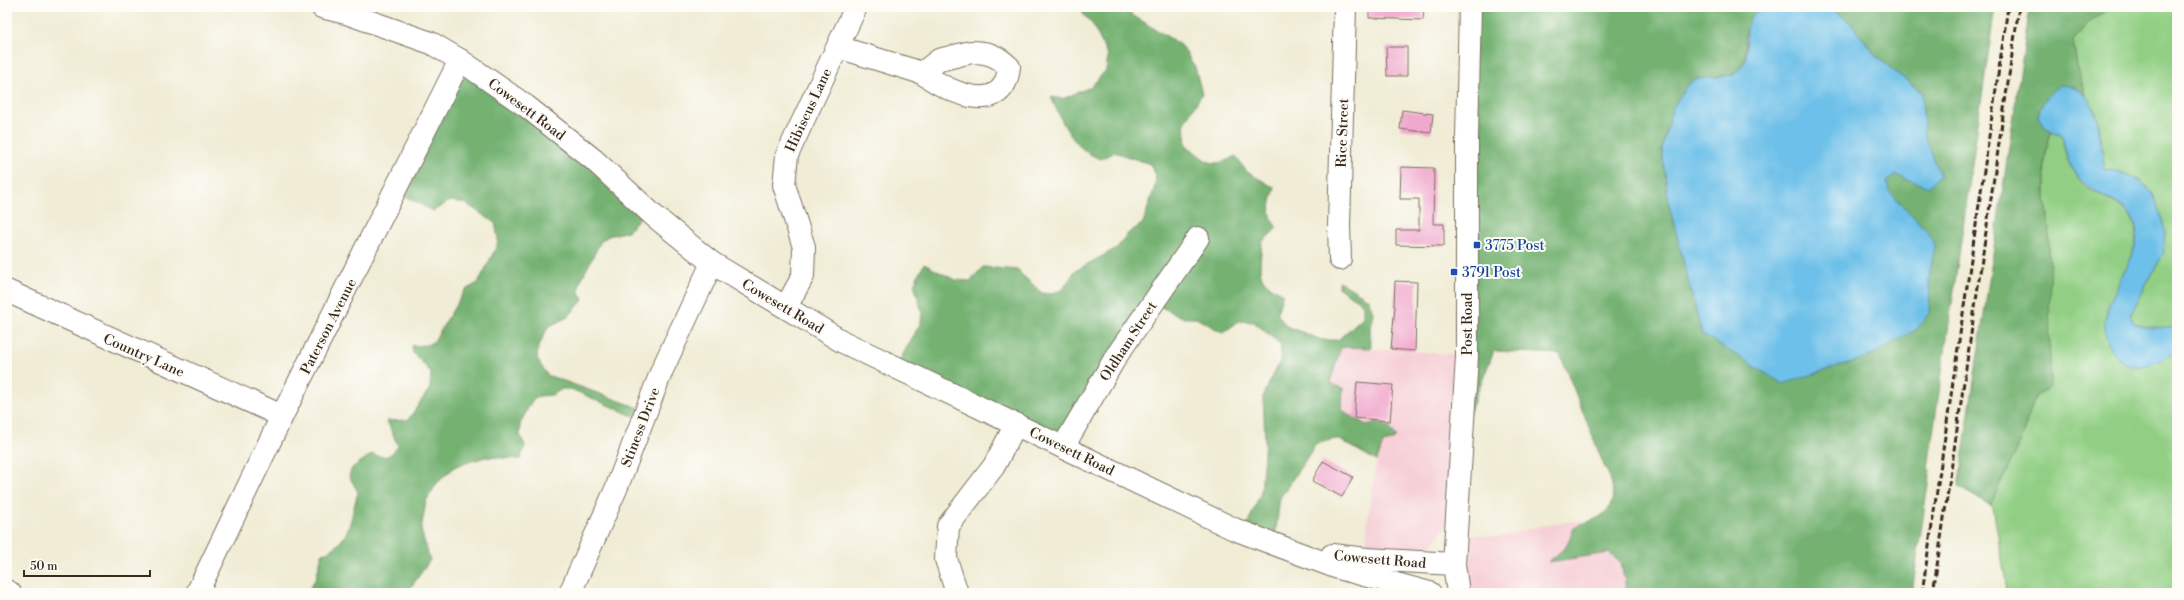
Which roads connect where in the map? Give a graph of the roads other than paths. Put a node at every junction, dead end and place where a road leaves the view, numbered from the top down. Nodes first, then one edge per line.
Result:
1 (322, 7) edge
2 (856, 7) edge
3 (1345, 7) edge
4 (1470, 7) edge
5 (359, 12) edge
6 (838, 47) junction
7 (460, 60) junction
8 (922, 73) dead end
9 (1198, 238) dead end
10 (1340, 259) dead end
11 (712, 263) junction
12 (7, 291) edge
13 (786, 307) junction
14 (282, 416) junction
15 (1016, 424) junction
16 (1064, 447) junction
17 (1283, 548) junction
18 (1454, 564) junction
19 (7, 591) edge
20 (10, 593) edge
21 (197, 593) edge
22 (570, 593) edge
23 (957, 593) edge
24 (1430, 593) edge
25 (1458, 593) edge

1 - 5 street, Cowesett Road
2 - 6 street, Hibiscus Lane
3 - 10 street, Rice Street
4 - 18 street, Post Road
5 - 7 street, Cowesett Road
6 - 8 street
6 - 13 street, Hibiscus Lane
7 - 11 street, Cowesett Road
7 - 14 street, Paterson Avenue
9 - 16 street, Oldham Street
11 - 13 street, Cowesett Road
11 - 22 street, Stiness Drive
12 - 14 street, Country Lane
13 - 15 street, Cowesett Road
14 - 21 street, Paterson Avenue
15 - 16 street, Cowesett Road
15 - 23 street
16 - 17 street, Cowesett Road
17 - 18 street, Cowesett Road
17 - 24 street, Cowesett Road
18 - 25 street, Post Road
19 - 20 street

